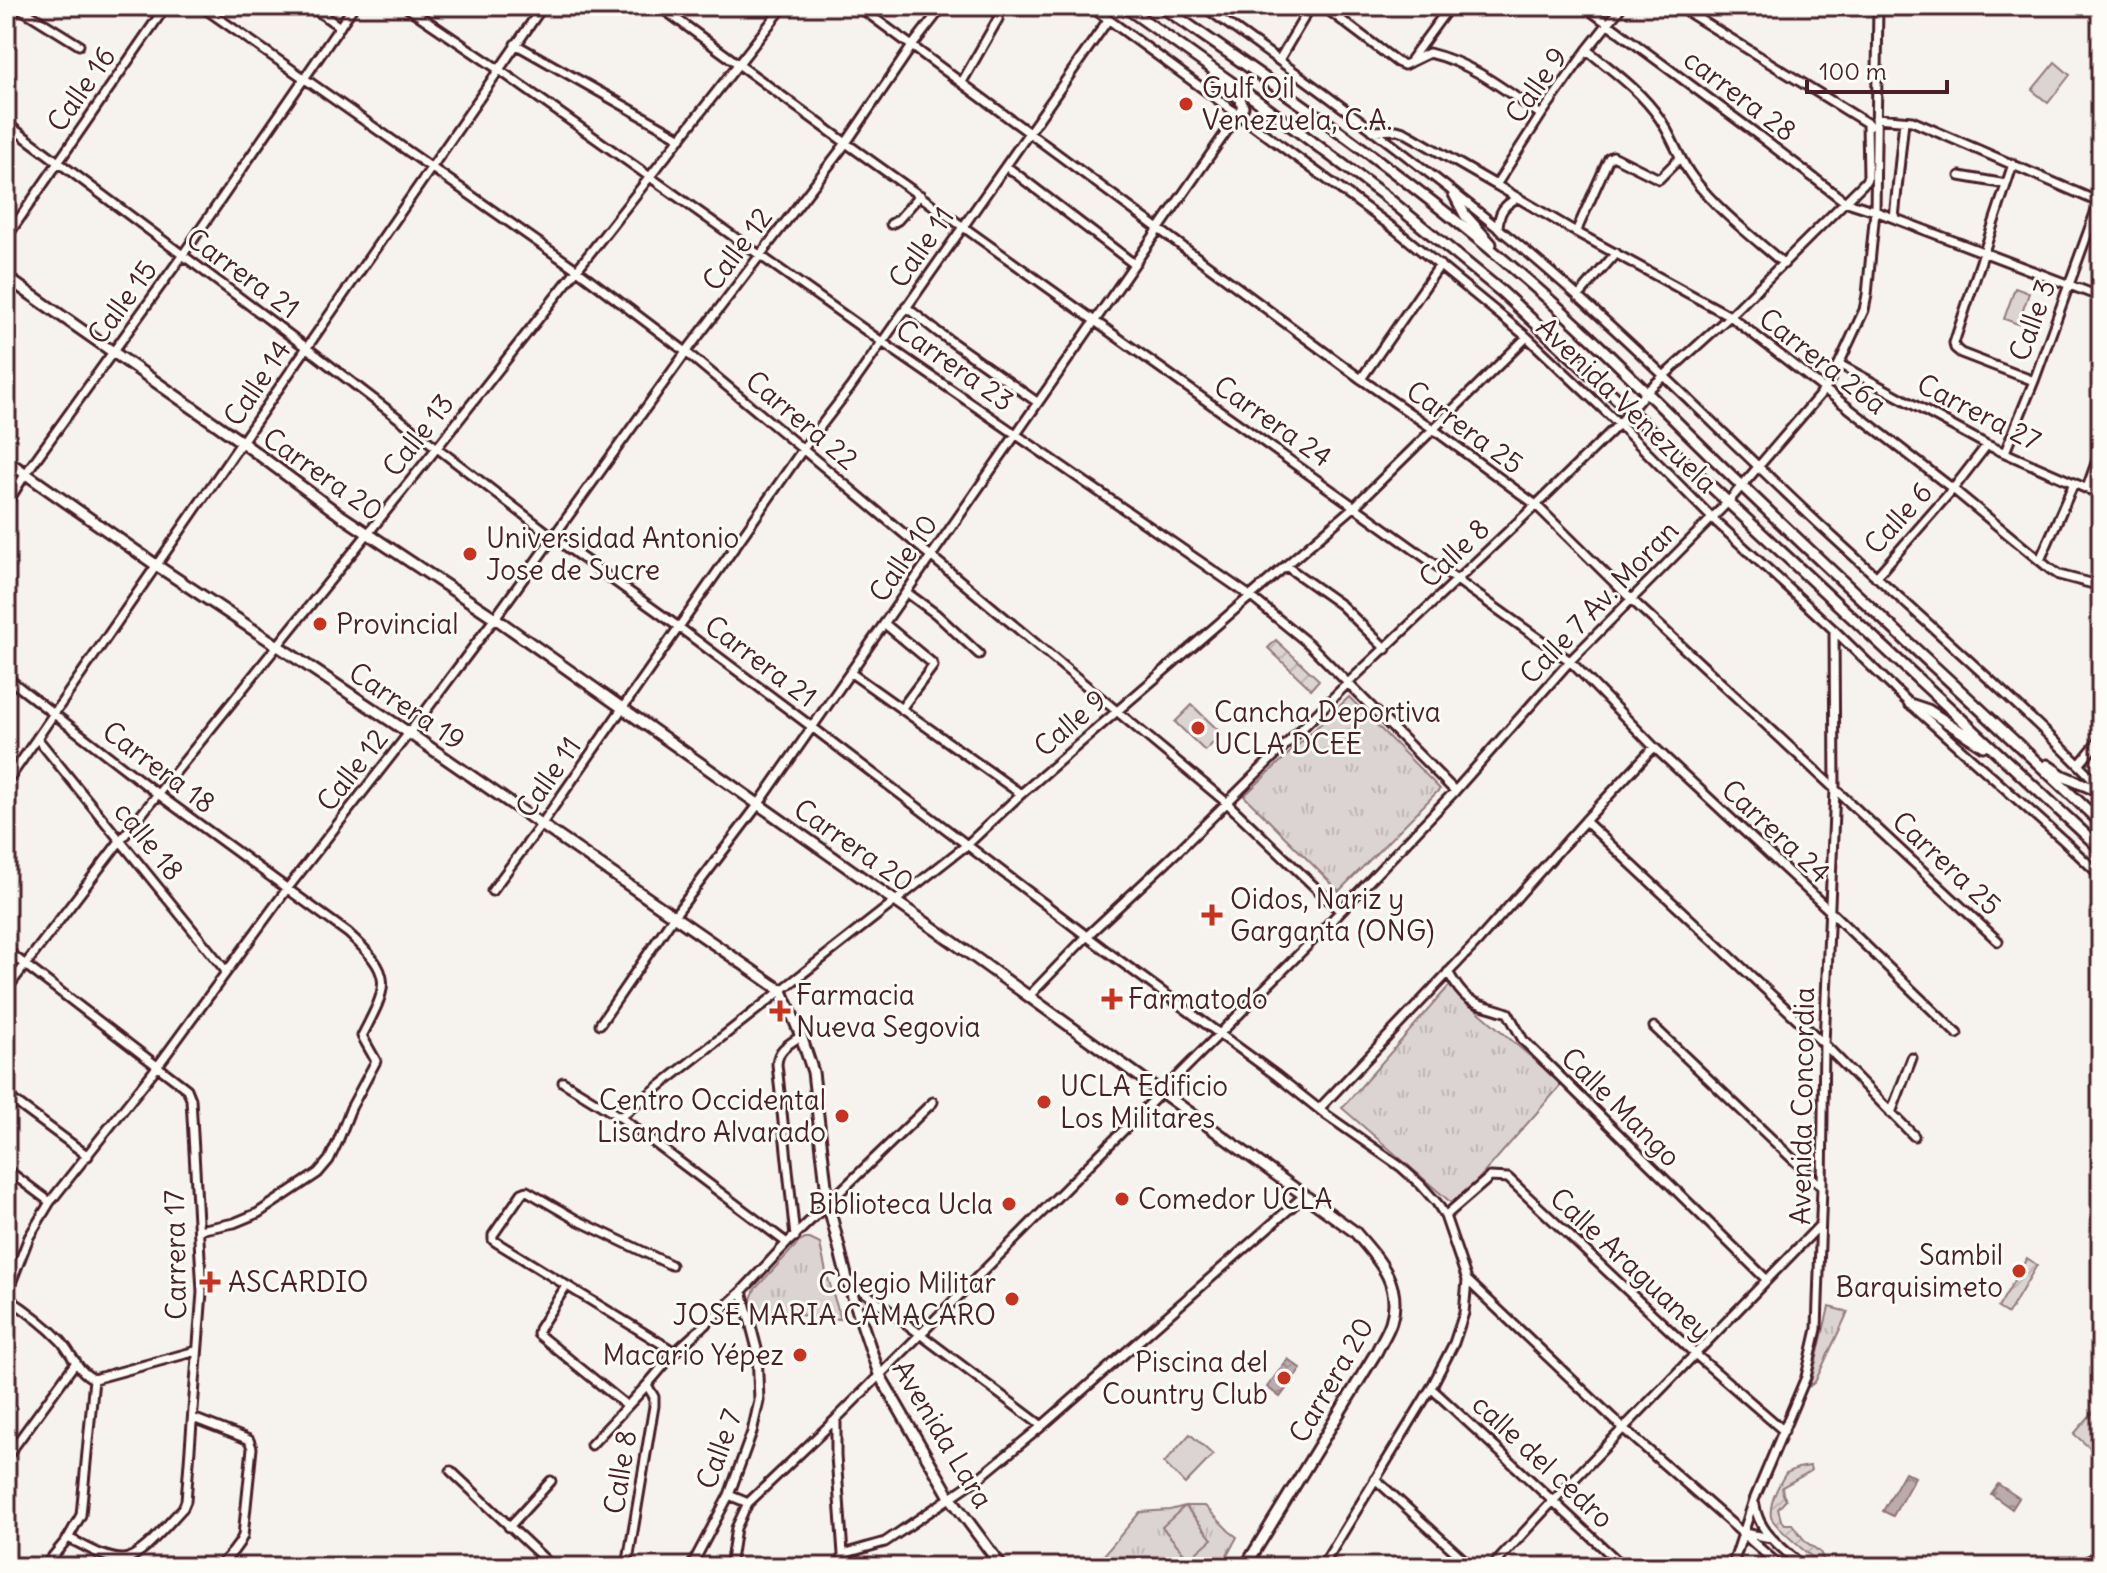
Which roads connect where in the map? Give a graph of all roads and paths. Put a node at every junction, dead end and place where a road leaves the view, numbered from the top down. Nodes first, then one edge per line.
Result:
1 (166, 6) edge
2 (201, 6) edge
3 (310, 6) edge
4 (354, 6) edge
5 (405, 6) edge
6 (543, 6) edge
7 (659, 6) edge
8 (784, 6) edge
9 (858, 6) edge
10 (943, 6) edge
11 (1090, 6) edge
12 (1124, 6) edge
13 (1161, 6) edge
14 (1203, 6) edge
15 (1311, 6) edge
16 (1323, 6) edge
17 (1450, 6) edge
18 (1584, 6) edge
19 (1622, 6) edge
20 (1678, 6) edge
21 (1878, 6) edge
22 (18, 7) edge
23 (998, 19) dead end
24 (1108, 20) junction
25 (1609, 25) junction
26 (6, 26) edge
27 (340, 27) junction
28 (515, 44) junction
29 (79, 45) dead end
30 (912, 46) junction
31 (1587, 50) junction
32 (1279, 60) junction
33 (1409, 62) junction
34 (739, 63) junction
35 (1208, 65) junction
36 (498, 69) junction
37 (304, 78) junction
38 (962, 82) junction
39 (1238, 115) junction
40 (1541, 115) junction
41 (1876, 118) junction
42 (1904, 121) junction
43 (6, 123) edge
44 (1867, 123) junction
45 (1877, 129) junction
46 (1372, 131) junction
47 (1029, 132) junction
48 (681, 138) junction
49 (846, 143) junction
50 (1680, 158) junction
51 (58, 161) junction
52 (2013, 164) junction
53 (431, 166) junction
54 (1006, 166) junction
55 (1960, 176) dead end
56 (648, 177) junction
57 (2006, 184) junction
58 (1499, 187) junction
59 (1454, 194) junction
60 (920, 195) junction
61 (1517, 198) junction
62 (1844, 201) junction
63 (2100, 203) edge
64 (1875, 211) junction
65 (1894, 218) junction
66 (891, 224) dead end
67 (963, 225) junction
68 (1498, 228) junction
69 (1159, 229) junction
70 (1576, 232) junction
71 (6, 238) edge
72 (1616, 253) junction
73 (1984, 254) junction
74 (760, 255) junction
75 (182, 256) junction
76 (1502, 260) junction
77 (1134, 264) junction
78 (1784, 264) junction
79 (1440, 265) junction
80 (576, 269) junction
81 (6, 277) edge
82 (2068, 285) junction
83 (1578, 297) junction
84 (2101, 297) edge
85 (906, 307) junction
86 (1730, 316) junction
87 (1094, 319) junction
88 (1527, 337) junction
89 (882, 342) junction
90 (307, 348) junction
91 (113, 352) junction
92 (686, 352) junction
93 (1839, 364) junction
94 (1664, 377) junction
95 (1361, 379) junction
96 (2034, 381) junction
97 (1825, 389) junction
98 (1646, 392) junction
99 (1037, 402) junction
100 (1630, 410) junction
101 (1619, 424) junction
102 (1433, 429) junction
103 (1016, 434) junction
104 (243, 443) junction
105 (1987, 445) junction
106 (436, 449) junction
107 (803, 449) junction
108 (2101, 449) edge
109 (2005, 452) junction
110 (6, 460) edge
111 (1758, 467) junction
112 (26, 473) junction
113 (2074, 483) junction
114 (1741, 485) junction
115 (2087, 488) junction
116 (1953, 489) junction
117 (2101, 495) edge
118 (1728, 502) junction
119 (6, 505) edge
120 (1536, 505) junction
121 (1355, 506) junction
122 (1712, 518) junction
123 (367, 533) junction
124 (553, 537) junction
125 (931, 555) junction
126 (2040, 560) junction
127 (156, 565) junction
128 (1286, 566) junction
129 (1876, 577) junction
130 (1458, 580) junction
131 (2101, 586) edge
132 (906, 592) junction
133 (1250, 596) junction
134 (1631, 599) junction
135 (495, 618) junction
136 (885, 624) junction
137 (680, 628) junction
138 (1834, 630) junction
139 (278, 646) junction
140 (1386, 649) junction
141 (979, 654) dead end
142 (1570, 661) junction
143 (851, 673) junction
144 (6, 677) edge
145 (1348, 683) junction
146 (1910, 704) junction
147 (622, 708) junction
148 (901, 709) junction
149 (1116, 711) junction
150 (54, 715) junction
151 (812, 727) junction
152 (409, 733) junction
153 (37, 738) junction
154 (2101, 738) edge
155 (1654, 747) junction
156 (2027, 753) junction
157 (2002, 757) junction
158 (2079, 765) junction
159 (6, 783) edge
160 (1835, 789) junction
161 (2101, 789) edge
162 (1455, 791) junction
163 (1021, 794) junction
164 (159, 795) junction
165 (1227, 803) junction
166 (758, 805) junction
167 (1585, 821) junction
168 (2101, 823) edge
169 (541, 825) junction
170 (120, 841) junction
171 (968, 844) junction
172 (2101, 849) edge
173 (2101, 876) edge
174 (287, 889) junction
175 (492, 891) dead end
176 (896, 902) junction
177 (1829, 910) junction
178 (1340, 911) junction
179 (674, 916) junction
180 (1087, 936) junction
181 (1998, 941) dead end
182 (6, 950) edge
183 (24, 965) junction
184 (226, 971) junction
185 (1448, 972) junction
186 (6, 990) edge
187 (782, 991) junction
188 (1029, 996) junction
189 (600, 1024) dead end
190 (1654, 1027) dead end
191 (1957, 1034) dead end
192 (1220, 1035) junction
193 (801, 1036) junction
194 (1824, 1044) junction
195 (1912, 1058) dead end
196 (157, 1067) junction
197 (563, 1082) dead end
198 (1163, 1093) junction
199 (6, 1095) edge
200 (933, 1102) dead end
201 (1319, 1109) junction
202 (1891, 1113) junction
203 (620, 1117) junction
204 (1914, 1136) dead end
205 (88, 1156) junction
206 (6, 1169) edge
207 (1822, 1187) junction
208 (1305, 1195) junction
209 (50, 1202) junction
210 (828, 1203) junction
211 (1445, 1216) junction
212 (1821, 1224) junction
213 (199, 1230) junction
214 (795, 1237) junction
215 (787, 1243) junction
216 (671, 1265) dead end
217 (847, 1279) junction
218 (1467, 1280) junction
219 (1767, 1280) junction
220 (566, 1286) junction
221 (742, 1291) junction
222 (6, 1296) edge
223 (920, 1335) junction
224 (196, 1351) junction
225 (675, 1352) junction
226 (1695, 1354) junction
227 (76, 1362) junction
228 (879, 1374) junction
229 (94, 1379) junction
230 (647, 1385) junction
231 (1431, 1388) junction
232 (627, 1406) junction
233 (193, 1418) junction
234 (836, 1419) junction
235 (1042, 1426) junction
236 (1624, 1429) junction
237 (1784, 1431) junction
238 (591, 1445) dead end
239 (6, 1458) edge
240 (451, 1471) dead end
241 (1375, 1479) junction
242 (551, 1481) dead end
243 (729, 1495) junction
244 (950, 1497) junction
245 (1754, 1500) junction
246 (1553, 1501) junction
247 (748, 1503) junction
248 (509, 1527) junction
249 (1742, 1533) junction
250 (68, 1538) junction
251 (1771, 1538) junction
252 (843, 1554) junction
253 (2101, 1557) edge
254 (44, 1567) edge
255 (218, 1567) edge
256 (553, 1567) edge
257 (627, 1567) edge
258 (691, 1567) edge
259 (730, 1567) edge
260 (842, 1567) edge
261 (1002, 1567) edge
262 (1245, 1567) edge
263 (1322, 1567) edge
264 (1472, 1567) edge
265 (1492, 1567) edge
266 (1624, 1567) edge
267 (1732, 1567) edge
268 (1781, 1567) edge
269 (1804, 1567) edge
270 (2076, 1567) edge

1 - 51 street, Calle 16
2 - 37 street, Carrera 22
3 - 27 street
4 - 27 street, Calle 15
5 - 36 street, Carrera 23
6 - 28 street, Calle 14
7 - 34 street, Carrera 24
8 - 34 street, Calle 13
9 - 30 street, Carrera 25
10 - 30 street, Calle 12
11 - 24 street, Avenida Venezuela
12 - 35 street, Avenida Venezuela
13 - 76 street, Avenida Venezuela
14 - 32 street, Avenida Venezuela
15 - 32 street
16 - 33 street
17 - 33 street
18 - 25 street, carrera 28
19 - 25 street, Calle 9
20 - 44 street
21 - 41 street, Calle 7 Av. Moran
22 - 26 street
22 - 29 street
23 - 38 street
24 - 39 street, Avenida Venezuela
24 - 47 street, Calle 11
25 - 31 street, Calle 9
25 - 62 street, carrera 28
27 - 37 street, Calle 15
28 - 36 street, Calle 14
28 - 48 street
30 - 38 street, Carrera 25
30 - 49 street, Calle 12
31 - 40 street, Calle 9
31 - 50 street
32 - 46 street, Avenida Venezuela
33 - 40 street
34 - 48 street, Calle 13
34 - 49 street, Carrera 24
35 - 39 street
35 - 100 street, Avenida Venezuela
36 - 53 street, Calle 14
36 - 56 street, Carrera 23
37 - 53 street, Carrera 22
37 - 75 street, Calle 15
38 - 47 street, Carrera 25
39 - 69 street, Calle 10
39 - 79 street, Avenida Venezuela
40 - 58 street, Calle 9
41 - 42 street
41 - 45 street, Calle 7 Av. Moran
42 - 52 street
42 - 65 street
43 - 51 street, Carrera 21
44 - 45 street
44 - 62 street, Calle 8
45 - 64 street, Calle 7 Av. Moran
46 - 58 street, Carrera 26a
46 - 59 street, Avenida Venezuela
47 - 54 street, Calle 11
47 - 69 street, Carrera 25
48 - 56 street, Calle 13
49 - 60 street, Carrera 24
49 - 74 street, Calle 12
50 - 70 street
50 - 78 street
51 - 71 street, Calle 16
51 - 75 street, Carrera 21
52 - 57 street
52 - 63 street
53 - 80 street, Carrera 22
53 - 90 street, Calle 14
54 - 67 street, Calle 11
54 - 77 street
55 - 57 street
56 - 74 street, Carrera 23
56 - 80 street, Calle 13
57 - 73 street
58 - 61 street, Carrera 26a
59 - 68 street, Avenida Venezuela
59 - 76 street
60 - 66 street
60 - 67 street, Carrera 24
61 - 68 street
61 - 70 street, Carrera 26a
62 - 64 street, carrera 28
62 - 78 street, Calle 8
63 - 82 street, Calle 3
64 - 65 street, carrera 28
64 - 93 street, Calle 7 Av. Moran
65 - 73 street, carrera 28
67 - 85 street, Calle 11
67 - 87 street, Carrera 24
68 - 83 street, Avenida Venezuela
69 - 77 street, Calle 10
69 - 95 street, Carrera 25
70 - 72 street, Carrera 26a
72 - 83 street
72 - 86 street, Carrera 26a
73 - 82 street, carrera 28
73 - 96 street
74 - 89 street, Carrera 23
74 - 92 street, Calle 12
75 - 90 street, Carrera 21
75 - 91 street, Calle 15
76 - 98 street, Avenida Venezuela
77 - 87 street, Calle 10
78 - 86 street, Calle 8
79 - 88 street, Avenida Venezuela
79 - 95 street
80 - 92 street, Carrera 22
80 - 106 street, Calle 13
81 - 91 street, Carrera 20
82 - 84 street, carrera 28
82 - 96 street, Calle 3
83 - 94 street, Avenida Venezuela
85 - 89 street, Calle 11
85 - 99 street
86 - 94 street, Calle 8
86 - 97 street, Carrera 26a
87 - 99 street, Calle 10
87 - 121 street, Carrera 24
88 - 101 street, Avenida Venezuela
88 - 102 street, Calle 9
89 - 103 street, Carrera 23
89 - 107 street, Calle 11
90 - 104 street, Calle 14
90 - 106 street, Carrera 21
91 - 104 street, Carrera 20
91 - 112 street, Calle 15
92 - 107 street, Carrera 22
92 - 124 street, Calle 12
93 - 97 street, Calle 7 Av. Moran
93 - 105 street, Carrera 27
94 - 98 street, Calle 8
94 - 111 street, Avenida Venezuela
95 - 102 street, Carrera 25
96 - 109 street, Calle 3
97 - 111 street, Calle 7 Av. Moran
97 - 116 street, Carrera 26a
98 - 100 street, Calle 8
98 - 114 street, Avenida Venezuela
99 - 103 street, Calle 10
100 - 101 street, Calle 8
100 - 118 street, Avenida Venezuela
101 - 120 street, Calle 8
101 - 122 street, Avenida Venezuela
102 - 120 street, Carrera 25
102 - 121 street, Calle 9
103 - 125 street, Calle 10
103 - 133 street, Carrera 23
104 - 123 street, Carrera 20
104 - 127 street, Calle 14
105 - 109 street, Carrera 27
105 - 116 street, Calle 6
106 - 123 street, Calle 13
106 - 124 street, Carrera 21
107 - 125 street, Carrera 22
107 - 137 street, Calle 11
108 - 115 street
109 - 113 street, Carrera 27
110 - 112 street, Carrera 19
111 - 114 street, Calle 7 Av. Moran
111 - 129 street, Avenida Venezuela
112 - 119 street, Calle 15
112 - 127 street, Carrera 19
113 - 115 street, Carrera 27
113 - 126 street
114 - 118 street, Calle 7 Av. Moran
114 - 156 street, Avenida Venezuela
115 - 117 street, Carrera 27
116 - 126 street, Carrera 26a
116 - 129 street, Calle 6
118 - 122 street, Calle 7 Av. Moran
118 - 157 street, Avenida Venezuela
120 - 130 street, Calle 8
120 - 134 street, Carrera 25
121 - 128 street, Calle 9
121 - 130 street, Carrera 24
122 - 134 street, Calle 7 Av. Moran
122 - 138 street, Avenida Venezuela
123 - 135 street, Carrera 20
123 - 139 street, Calle 13
124 - 135 street, Calle 12
124 - 137 street, Carrera 21
125 - 132 street, Calle 10
125 - 149 street, Carrera 22
126 - 131 street, Carrera 26a
127 - 139 street, Carrera 19
127 - 150 street, Calle 14
128 - 133 street, Calle 9
128 - 140 street
129 - 158 street, Avenida Venezuela
130 - 140 street, Calle 8
130 - 142 street, Carrera 24
132 - 136 street, Calle 10
132 - 141 street
133 - 145 street, Carrera 23
133 - 149 street, Calle 9
134 - 142 street, Calle 7 Av. Moran
134 - 160 street, Carrera 25
135 - 147 street, Carrera 20
135 - 152 street, Calle 12
136 - 143 street, Calle 10
136 - 148 street
137 - 147 street, Calle 11
137 - 151 street, Carrera 21
138 - 146 street, Avenida Venezuela
138 - 160 street, Avenida Concordia
139 - 152 street, Carrera 19
139 - 164 street, Calle 13
140 - 145 street, Calle 8
142 - 155 street, Carrera 24
142 - 162 street, Calle 7 Av. Moran
143 - 148 street
143 - 151 street, Calle 10
144 - 150 street, Carrera 18
145 - 162 street, Carrera 23
145 - 165 street, Calle 8
146 - 157 street
146 - 173 street, Avenida Venezuela
147 - 166 street, Carrera 20
147 - 169 street, Calle 11
148 - 163 street
149 - 163 street, Calle 9
149 - 165 street, Carrera 22
150 - 153 street, Calle 14
150 - 164 street, Carrera 18
151 - 166 street, Calle 10
151 - 171 street, Carrera 21
152 - 169 street, Carrera 19
152 - 174 street, Calle 12
153 - 159 street, Calle 14
153 - 170 street, calle 18
154 - 158 street
155 - 167 street
155 - 177 street, Carrera 24
156 - 161 street
156 - 168 street, Avenida Venezuela
157 - 172 street, Avenida Venezuela
158 - 161 street, Avenida Venezuela
160 - 177 street, Avenida Concordia
160 - 181 street, Carrera 25
162 - 178 street, Calle 7 Av. Moran
163 - 171 street, Calle 9
164 - 170 street, Calle 13
164 - 174 street, Carrera 18
165 - 178 street, Carrera 22
165 - 180 street, Calle 8
166 - 176 street, Carrera 20
166 - 179 street, Calle 10
167 - 185 street
167 - 194 street
169 - 175 street, Calle 11
169 - 179 street, Carrera 19
170 - 183 street, Calle 13
170 - 184 street, calle 18
171 - 176 street, Calle 9
171 - 180 street, Carrera 21
174 - 184 street, Calle 12
174 - 213 street
176 - 187 street, Calle 9
176 - 188 street, Carrera 20
177 - 191 street, Carrera 24
177 - 194 street, Avenida Concordia
178 - 192 street, Calle 7 Av. Moran
179 - 187 street, Carrera 19
179 - 189 street, Calle 10
180 - 188 street, Calle 8
180 - 192 street, Carrera 21
182 - 183 street, Carrera 17
183 - 186 street, Calle 13
183 - 196 street, Carrera 17
184 - 196 street, Calle 12
185 - 201 street
185 - 219 street, Calle Mango
187 - 193 street, Avenida Lara
187 - 203 street, Calle 9
188 - 198 street, Carrera 20
190 - 207 street
192 - 198 street, Calle 7 Av. Moran
192 - 201 street, Carrera 21
193 - 210 street, Avenida Lara
193 - 214 street
194 - 202 street
194 - 207 street, Avenida Concordia
195 - 202 street
196 - 205 street, Calle 12
196 - 213 street, Carrera 17
197 - 203 street
198 - 208 street, Carrera 20
198 - 223 street, Calle 7 Av. Moran
199 - 205 street
200 - 210 street
201 - 211 street, Carrera 21
202 - 204 street
203 - 215 street
205 - 209 street, Calle 12
206 - 209 street
207 - 212 street, Avenida Concordia
208 - 235 street
208 - 262 street, Carrera 20
209 - 222 street, Calle 12
210 - 214 street
210 - 217 street, Avenida Lara
211 - 218 street
211 - 226 street, Calle Araguaney
212 - 219 street
212 - 237 street, Avenida Concordia
213 - 224 street, Carrera 17
214 - 215 street
215 - 221 street
216 - 220 street
217 - 223 street
217 - 228 street, Avenida Lara
218 - 231 street
218 - 236 street
219 - 226 street
220 - 225 street
220 - 232 street
221 - 225 street
221 - 243 street, Calle 7
222 - 227 street, Calle 12
223 - 228 street, Calle 7
223 - 235 street
224 - 229 street
224 - 233 street, Carrera 17
225 - 230 street
226 - 236 street
226 - 237 street, Calle Araguaney
227 - 229 street, Calle 12
227 - 239 street
228 - 234 street, Calle 7
228 - 244 street, Avenida Lara
229 - 250 street
230 - 232 street
230 - 257 street, Calle 8
231 - 241 street
231 - 246 street, calle del cedro
232 - 238 street
233 - 250 street, Carrera 17
233 - 255 street
234 - 247 street, Calle 7
234 - 252 street
235 - 244 street
236 - 246 street
236 - 249 street
237 - 245 street, Avenida Concordia
240 - 248 street
241 - 263 street
241 - 264 street
242 - 248 street
243 - 247 street
243 - 258 street, Calle 7
244 - 252 street
244 - 261 street, Avenida Lara
245 - 249 street, Avenida Concordia
245 - 251 street
246 - 265 street
246 - 266 street, calle del cedro
247 - 259 street
248 - 256 street
249 - 251 street
249 - 267 street, Avenida Concordia
249 - 268 street
250 - 254 street
251 - 269 street
252 - 260 street
253 - 270 street

